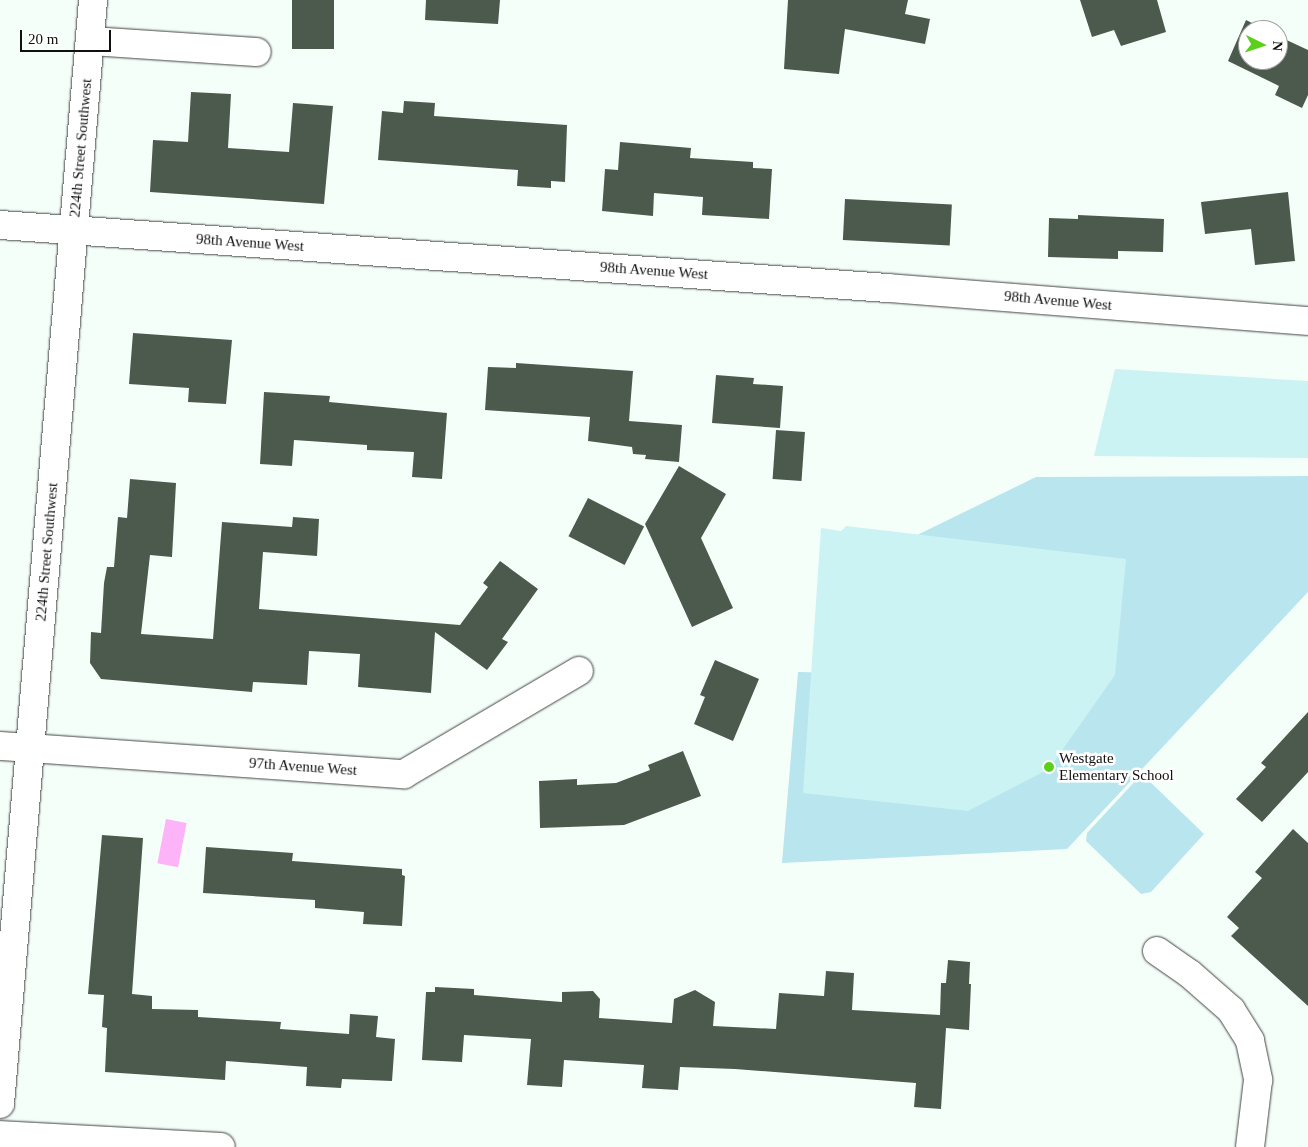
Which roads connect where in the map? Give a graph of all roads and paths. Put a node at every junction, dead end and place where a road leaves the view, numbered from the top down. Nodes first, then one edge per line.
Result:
1 (93, 0) edge
2 (90, 41) junction
3 (256, 52) dead end
4 (0, 225) edge
5 (74, 230) junction
6 (1308, 322) edge
7 (579, 671) dead end
8 (0, 746) edge
9 (31, 748) junction
10 (1157, 951) dead end
11 (0, 1104) edge
12 (0, 1135) edge
13 (220, 1147) edge
14 (1250, 1147) edge

1 - 2 street, 224th Street Southwest
2 - 3 street
2 - 5 street, 224th Street Southwest
4 - 5 street, 98th Avenue West
5 - 6 street, 98th Avenue West
5 - 9 street, 224th Street Southwest
7 - 9 street, 97th Avenue West
8 - 9 street, 97th Avenue West
9 - 11 street, 224th Street Southwest
10 - 14 street
12 - 13 street

